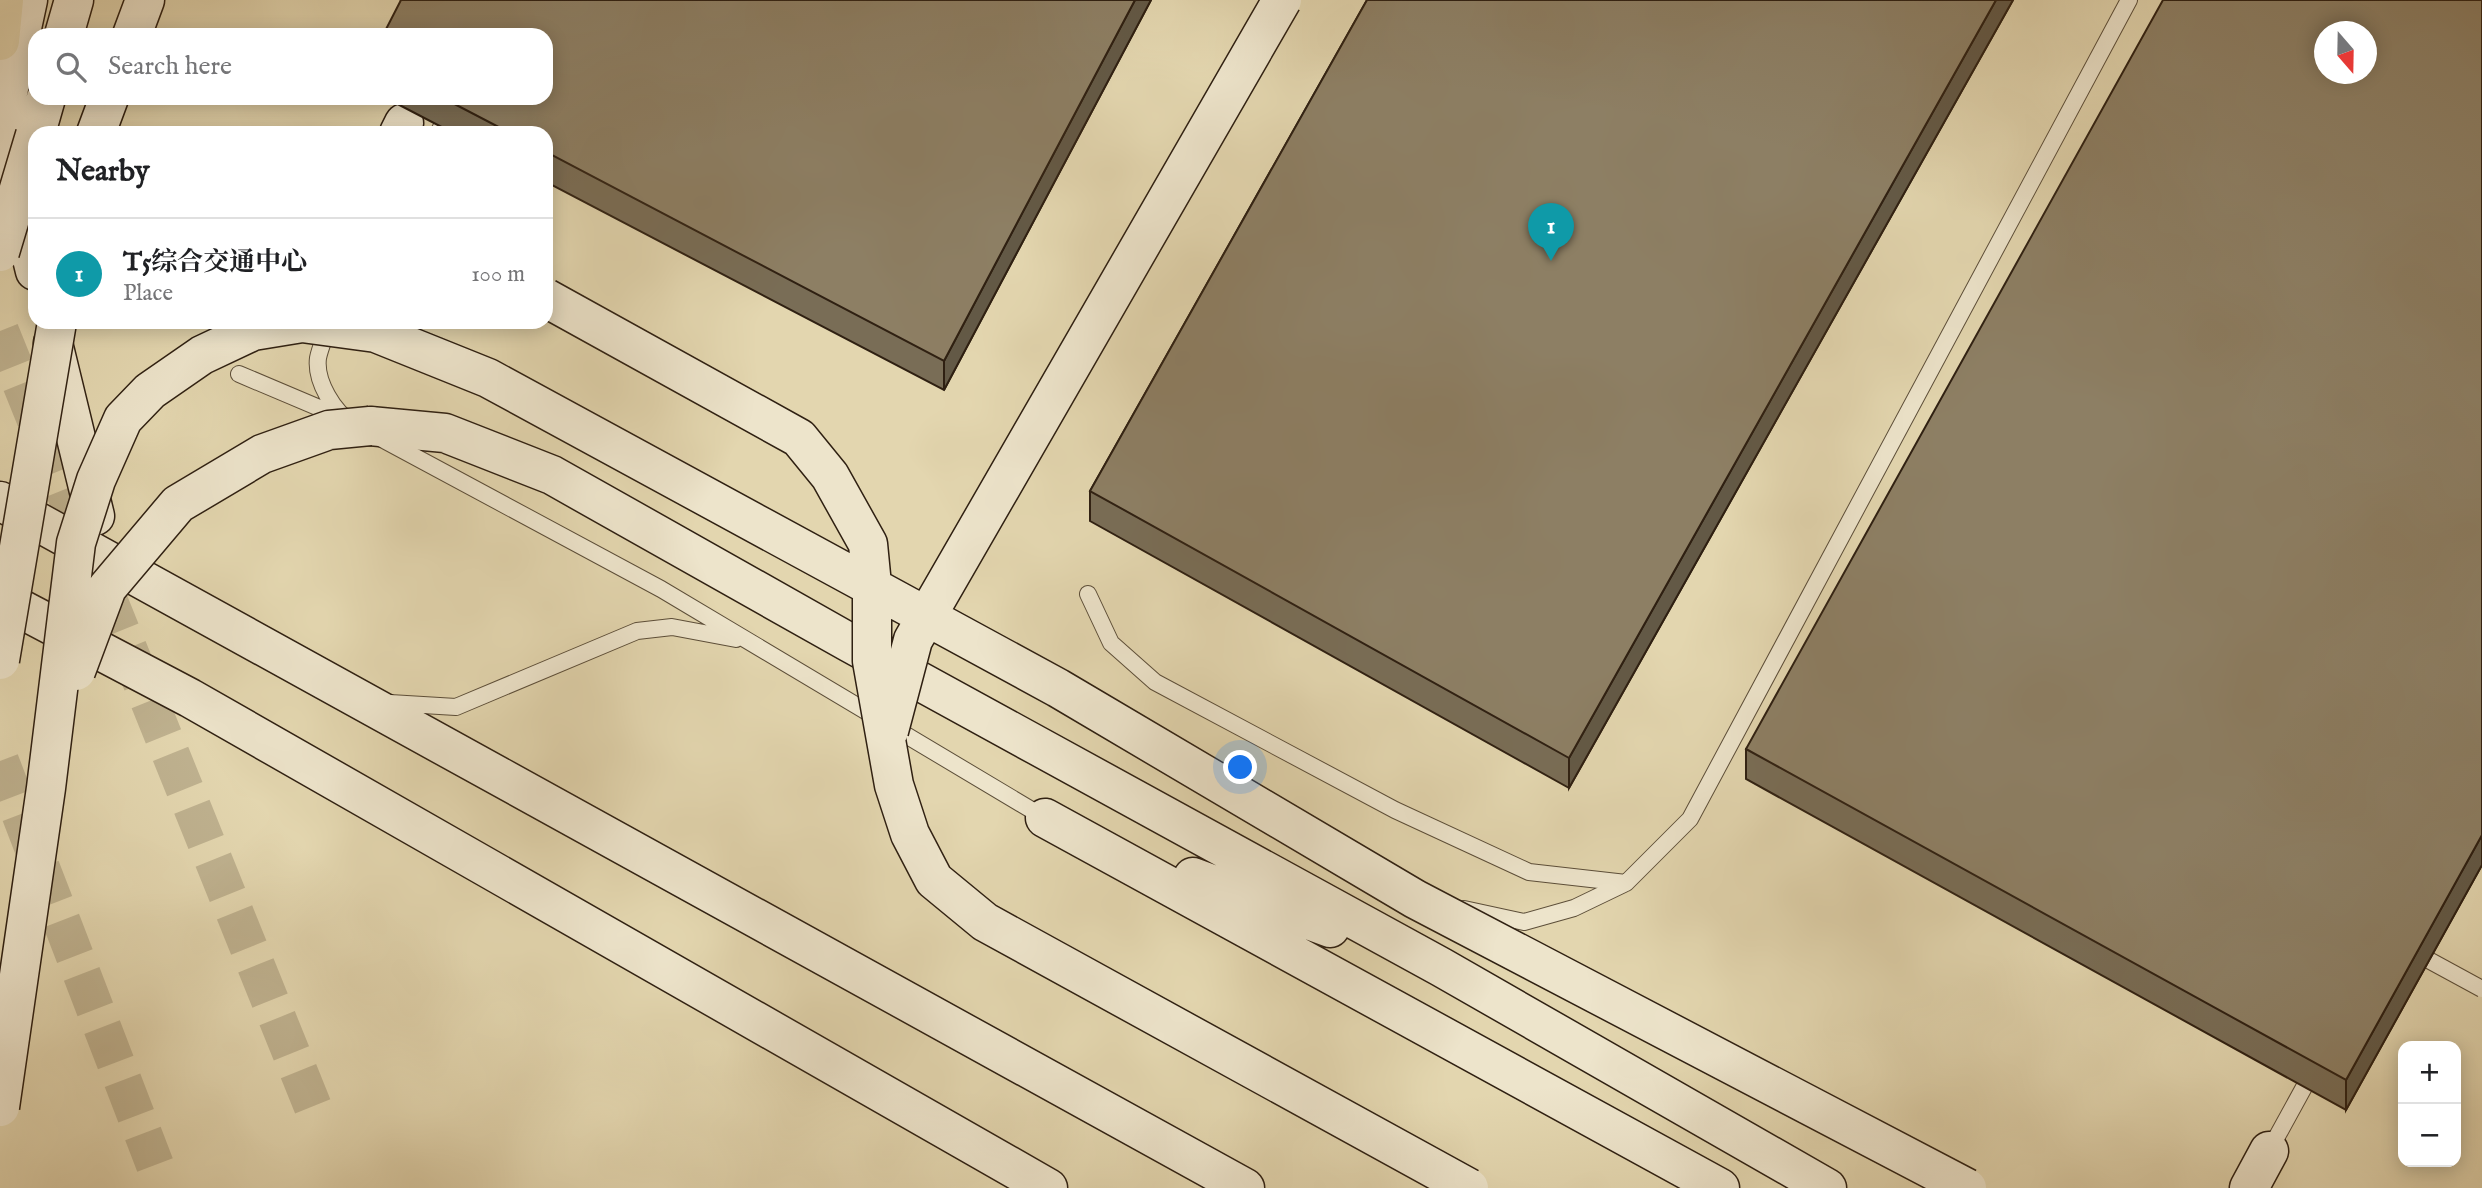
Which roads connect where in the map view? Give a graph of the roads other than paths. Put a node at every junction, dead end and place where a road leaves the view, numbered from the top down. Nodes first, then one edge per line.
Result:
1 (4, 0) edge
2 (28, 0) edge
3 (74, 0) edge
4 (145, 0) edge
5 (1282, 0) edge
6 (2129, 0) edge
7 (66, 28) edge
8 (135, 28) edge
9 (0, 41) edge
10 (44, 105) edge
11 (106, 105) edge
12 (446, 105) edge
13 (413, 124) edge
14 (37, 126) edge
15 (99, 126) edge
16 (0, 130) edge
17 (28, 158) edge
18 (28, 243) edge
19 (0, 252) edge
20 (553, 302) edge
21 (49, 329) edge
22 (56, 329) edge
23 (265, 329) edge
24 (327, 329) edge
25 (346, 329) edge
26 (239, 374) dead end
27 (343, 418) junction
28 (0, 501) edge
29 (105, 559) junction
30 (1088, 594) dead end
31 (0, 598) edge
32 (749, 642) junction
33 (0, 660) edge
34 (363, 701) junction
35 (886, 744) junction
36 (46, 788) junction
37 (1045, 818) junction
38 (1626, 883) junction
39 (1415, 899) junction
40 (2396, 942) edge
41 (1441, 967) junction
42 (2482, 989) edge
43 (2323, 1053) edge
44 (0, 1107) edge
45 (2269, 1151) joint
46 (1718, 1187) edge
47 (1048, 1188) edge
48 (1245, 1188) edge
49 (1469, 1188) edge
50 (1827, 1188) edge
51 (1967, 1188) edge
52 (2249, 1188) edge

1 - 9 main road
2 - 16 street
3 - 7 street
4 - 8 street
5 - 35 street, bridge
6 - 38 lane
10 - 14 street
11 - 15 street
12 - 13 lane
16 - 18 street
17 - 19 street, bridge
20 - 35 street, bridge
21 - 29 street
22 - 33 street, bridge
23 - 36 street, bridge
24 - 27 lane
25 - 39 street, bridge
26 - 27 lane
27 - 32 lane
28 - 29 street
29 - 34 street
30 - 38 lane
31 - 47 street
32 - 34 lane
32 - 37 lane
34 - 48 street
35 - 49 street, bridge
36 - 41 street, bridge
36 - 44 street, bridge
37 - 41 street
37 - 46 street
38 - 39 lane
39 - 51 street, bridge
40 - 42 lane, bridge
41 - 50 street
43 - 45 lane
45 - 52 street

